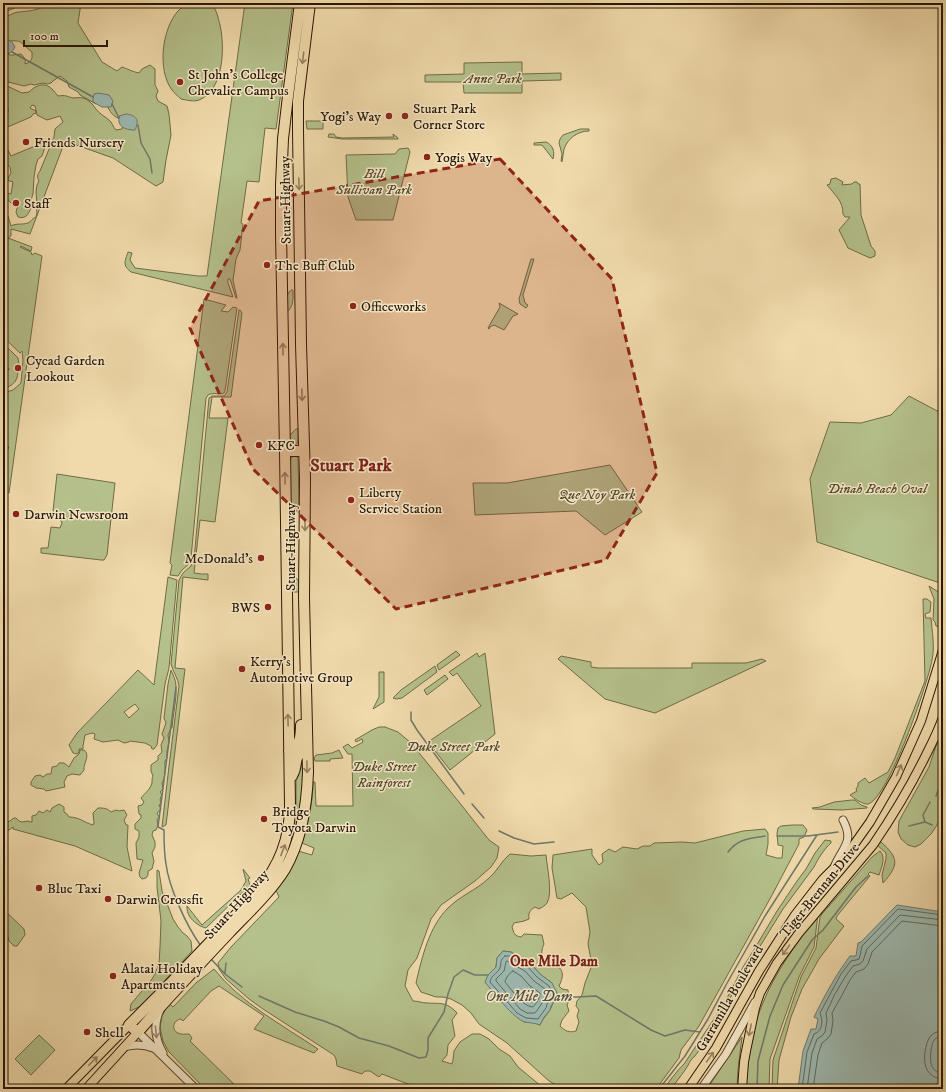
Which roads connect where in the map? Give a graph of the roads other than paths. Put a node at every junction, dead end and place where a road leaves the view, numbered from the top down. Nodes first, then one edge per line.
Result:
1 (300, 3) edge
2 (310, 3) edge
3 (303, 19) junction
4 (283, 142) junction
5 (298, 142) junction
6 (301, 314) junction
7 (283, 315) junction
8 (285, 451) junction
9 (304, 451) junction
10 (287, 598) junction
11 (304, 598) junction
12 (943, 650) edge
13 (306, 678) junction
14 (943, 717) edge
15 (307, 748) junction
16 (289, 750) junction
17 (289, 781) junction
18 (843, 820) dead end
19 (867, 828) joint
20 (834, 867) junction
21 (210, 948) junction
22 (197, 961) junction
23 (760, 993) junction
24 (168, 998) junction
25 (129, 1025) junction
26 (138, 1032) junction
27 (124, 1047) junction
28 (157, 1050) junction
29 (172, 1065) junction
30 (66, 1089) edge
31 (86, 1089) edge
32 (196, 1089) edge
33 (688, 1089) edge
34 (701, 1089) edge
35 (742, 1089) edge

1 - 3 highway, Stuart Highway
2 - 3 highway, Stuart Highway
3 - 4 highway, Stuart Highway
3 -> 5 highway, Stuart Highway
4 - 5 highway
4 - 7 highway, Stuart Highway
5 -> 6 highway, Stuart Highway
6 - 7 highway
6 -> 9 highway, Stuart Highway
8 -> 7 highway, Stuart Highway
8 - 9 highway
10 -> 8 highway, Stuart Highway
9 -> 11 highway, Stuart Highway
10 - 11 highway
16 -> 10 highway, Stuart Highway
11 - 13 highway, Stuart Highway
19 -> 12 main road, Tiger Brennan Drive
13 - 15 highway, Stuart Highway
13 - 16 highway
14 -> 23 main road, Tiger Brennan Drive
15 - 17 highway
15 -> 21 highway, Stuart Highway
16 - 17 highway, Stuart Highway
21 -> 17 highway, Stuart Highway
18 - 20 street
19 - 20 main road, Garramilla Boulevard
33 -> 20 main road, Garramilla Boulevard
21 - 22 highway, Stuart Highway
22 - 24 highway, Stuart Highway
22 - 25 highway, Stuart Highway
23 - 34 street, Garramilla Boulevard
23 -> 35 main road, Tiger Brennan Drive
24 - 26 highway, Stuart Highway
24 -> 29 street
25 - 26 highway
30 -> 25 main road
26 - 27 main road
26 - 28 street
27 - 28 street
27 - 31 main road
28 - 29 street
29 - 32 street

